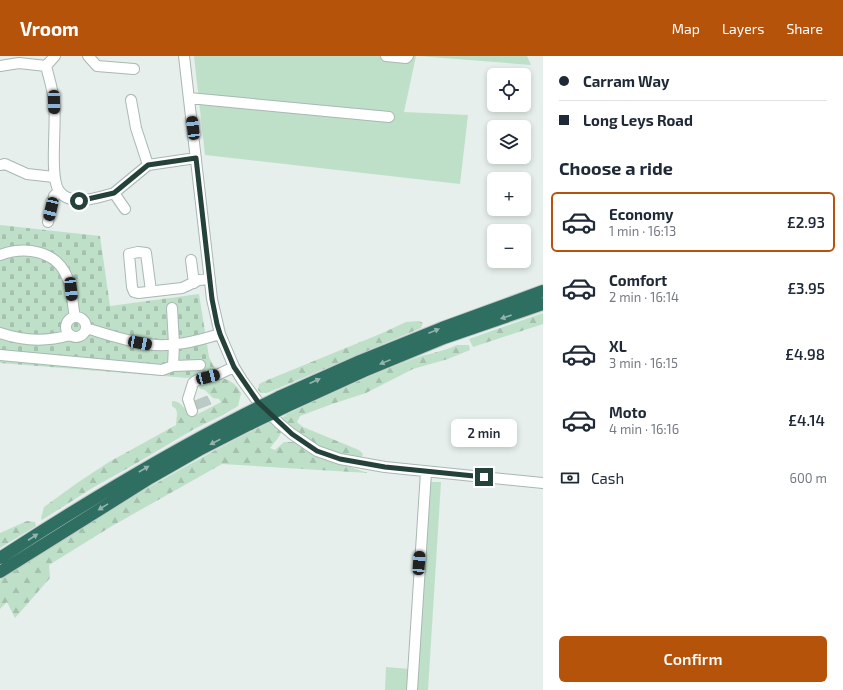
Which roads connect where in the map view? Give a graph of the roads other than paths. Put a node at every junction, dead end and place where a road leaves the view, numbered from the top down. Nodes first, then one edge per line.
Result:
1 (55, 56) edge
2 (88, 56) edge
3 (184, 56) edge
4 (386, 56) edge
5 (408, 56) edge
6 (19, 60) edge
7 (0, 66) edge
8 (46, 66) junction
9 (134, 69) dead end
10 (189, 98) junction
11 (131, 100) dead end
12 (389, 117) dead end
13 (196, 158) junction
14 (0, 165) edge
15 (148, 165) junction
16 (54, 177) junction
17 (59, 191) junction
18 (114, 193) junction
19 (124, 209) dead end
20 (48, 222) dead end
21 (0, 255) edge
22 (191, 260) dead end
23 (210, 279) junction
24 (194, 283) junction
25 (151, 291) dead end
26 (543, 292) edge
27 (543, 304) edge
28 (172, 308) dead end
29 (75, 317) junction
30 (86, 328) junction
31 (0, 333) edge
32 (220, 334) junction
33 (70, 335) junction
34 (174, 344) junction
35 (0, 355) edge
36 (200, 365) dead end
37 (172, 366) junction
38 (234, 367) junction
39 (282, 402) junction
40 (192, 411) dead end
41 (248, 419) junction
42 (426, 472) junction
43 (543, 483) edge
44 (0, 558) edge
45 (0, 572) edge
46 (412, 690) edge

1 - 8 street
2 - 9 street
3 - 10 street
4 - 5 street
6 - 7 street
6 - 8 street
8 - 16 street
10 - 12 street
10 - 13 street
11 - 15 street
13 - 15 street
13 - 23 street
14 - 16 street
15 - 18 street
16 - 17 street
17 - 18 street
17 - 20 street
18 - 19 street
21 - 29 street
22 - 24 street
23 - 24 street
23 - 32 street
24 - 25 street
39 -> 26 highway
27 -> 39 highway
28 - 34 street
29 - 30 street
29 - 33 street
30 - 33 street
30 - 34 street
31 - 33 street
32 - 34 street
32 - 38 street
34 - 37 street
35 - 37 street
36 - 37 street
38 - 40 street
38 - 42 street
39 - 41 highway, bridge
44 -> 41 highway
41 -> 45 highway
42 - 43 street
42 - 46 street

